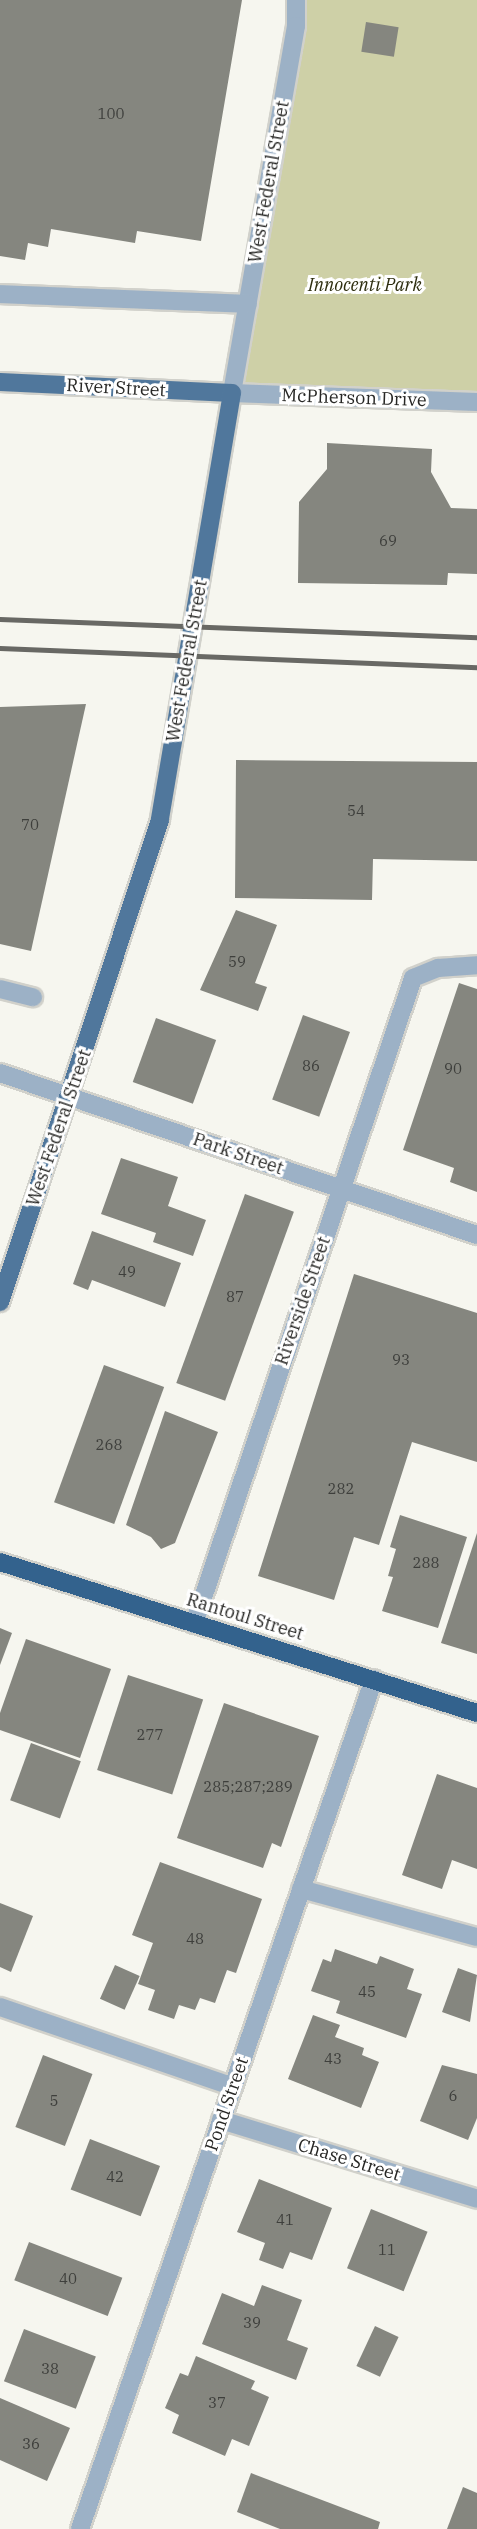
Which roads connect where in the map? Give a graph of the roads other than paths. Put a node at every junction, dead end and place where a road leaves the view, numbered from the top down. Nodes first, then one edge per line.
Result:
1 (296, 0) edge
2 (0, 294) edge
3 (248, 304) junction
4 (0, 382) edge
5 (232, 393) junction
6 (477, 402) edge
7 (477, 965) edge
8 (0, 989) edge
9 (33, 997) dead end
10 (0, 1073) edge
11 (69, 1095) junction
12 (341, 1190) junction
13 (477, 1235) edge
14 (0, 1302) edge
15 (0, 1562) edge
16 (194, 1624) junction
17 (374, 1679) junction
18 (477, 1713) edge
19 (301, 1889) junction
20 (477, 1937) edge
21 (0, 2007) edge
22 (233, 2087) junction
23 (221, 2120) junction
24 (477, 2199) edge
25 (80, 2529) edge

1 - 3 street, West Federal Street
2 - 3 street
3 - 5 street, West Federal Street
4 - 5 main road, River Street
5 - 6 street, McPherson Drive
5 - 11 main road, West Federal Street
7 - 12 street, Riverside Street
8 - 9 street
10 - 11 street, Park Street
11 - 12 street, Park Street
11 - 14 main road, West Federal Street
12 - 13 street, Park Street
12 - 16 street, Riverside Street
15 - 16 highway, Rantoul Street
16 - 17 highway, Rantoul Street
17 - 18 highway, Rantoul Street
17 - 19 street, Pond Street
19 - 20 street
19 - 22 street, Pond Street
21 - 22 street
22 - 23 street, Pond Street
23 - 24 street, Chase Street
23 - 25 street, Pond Street

